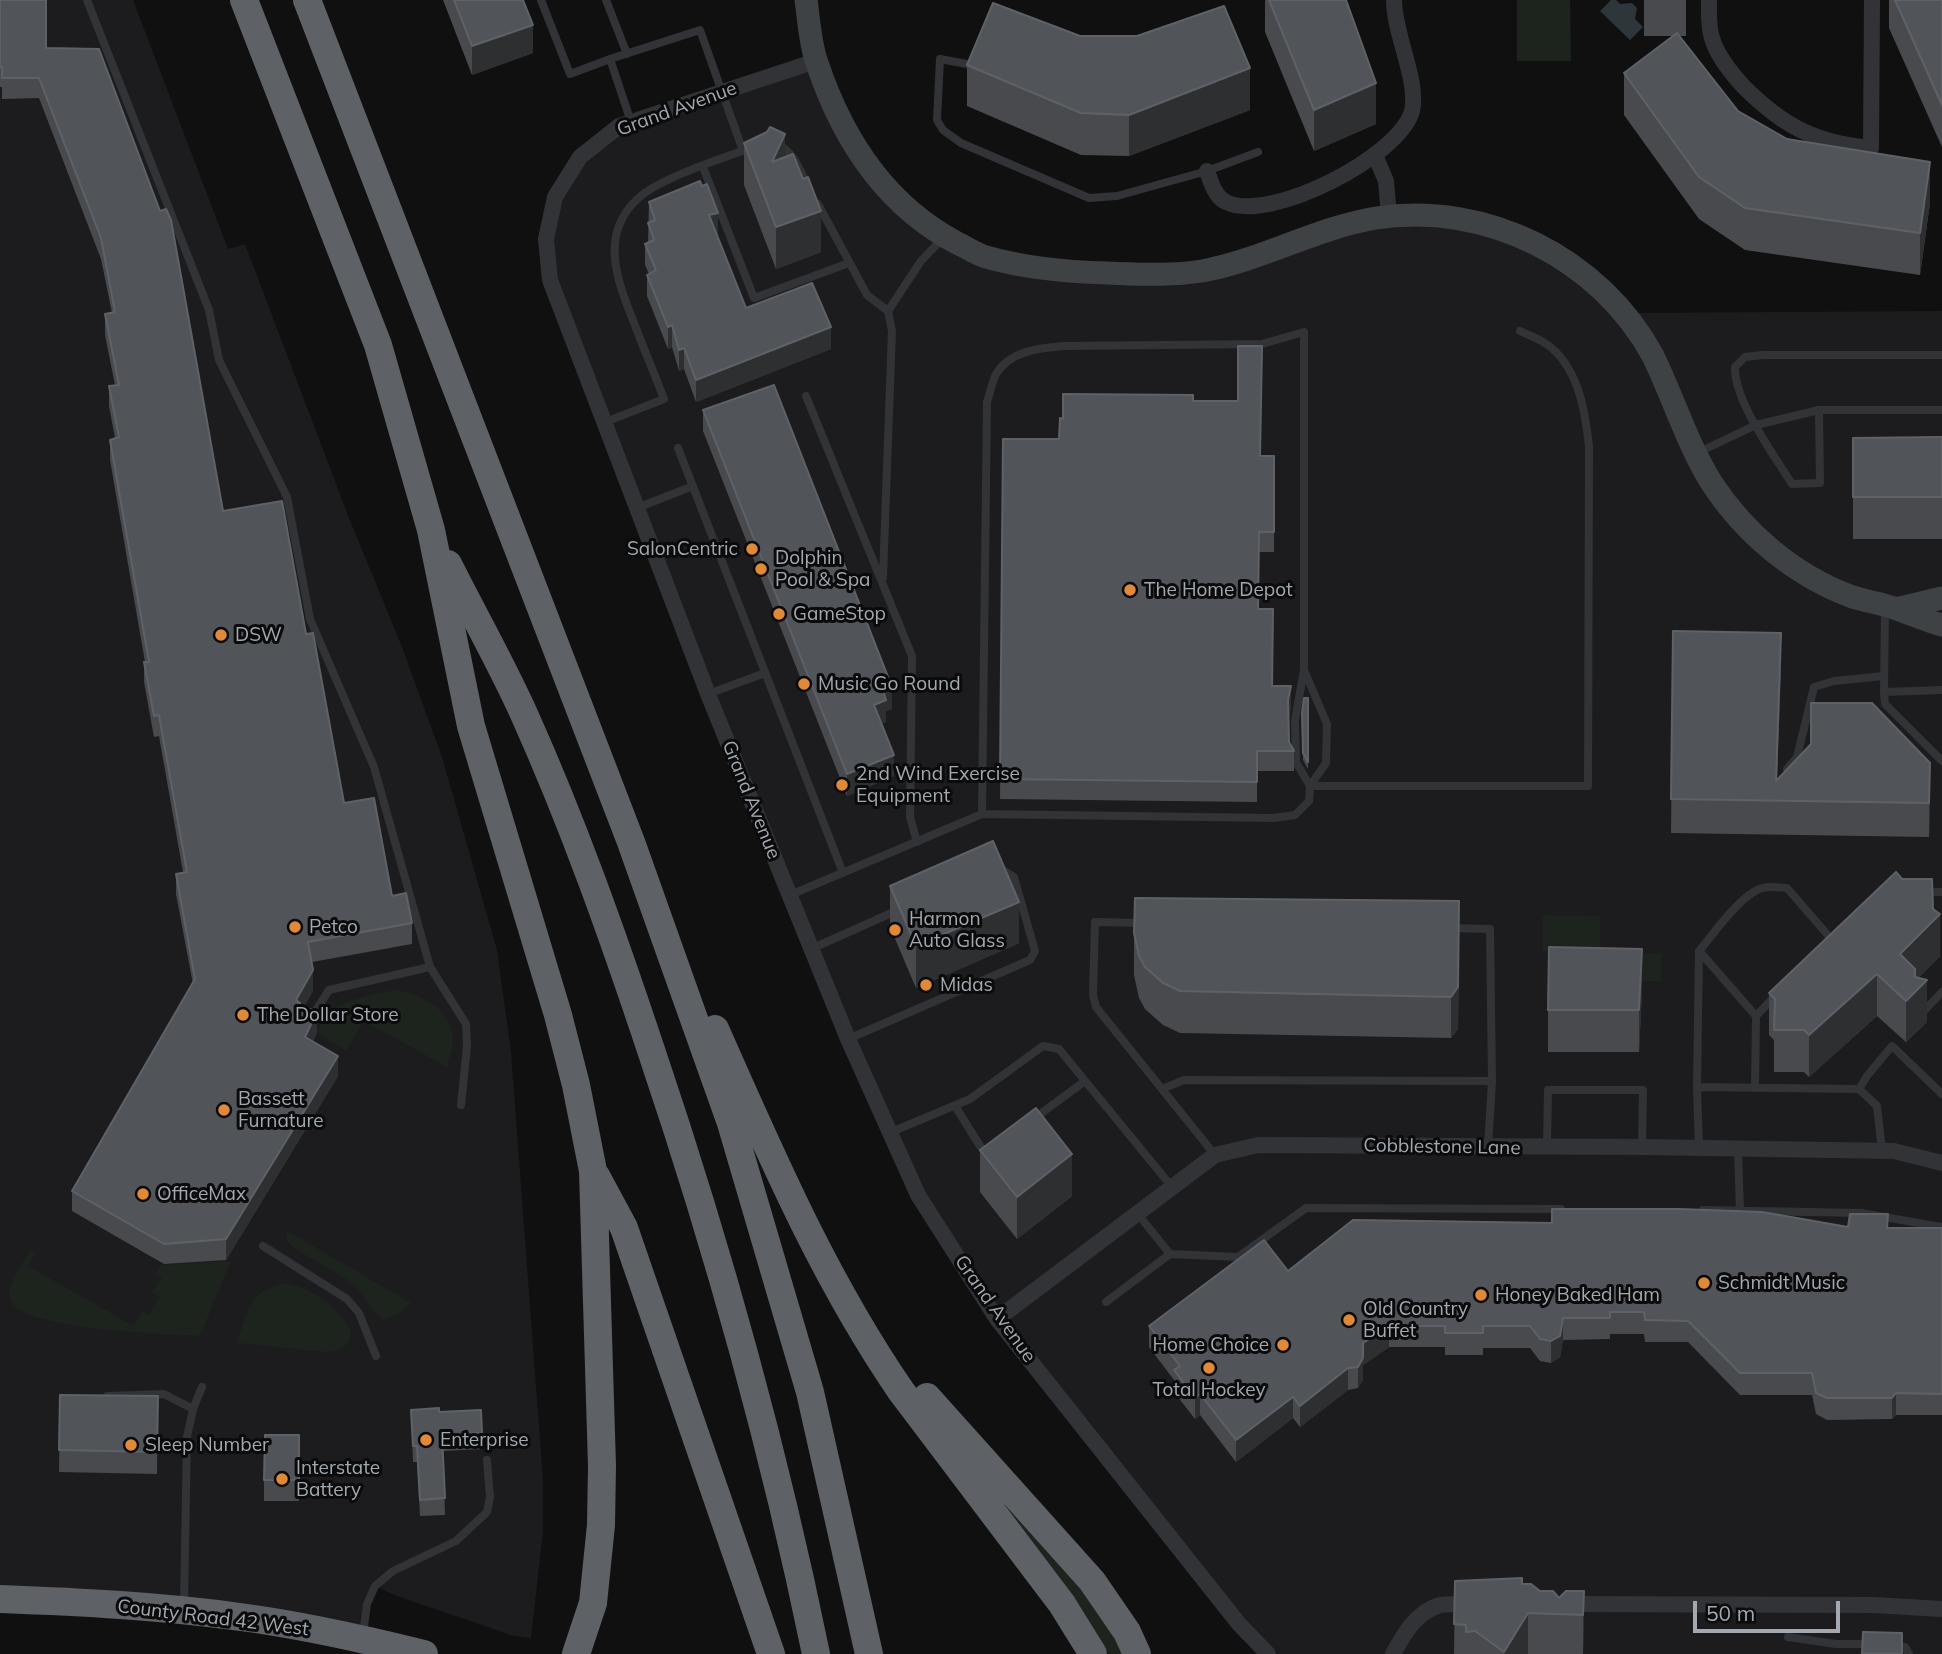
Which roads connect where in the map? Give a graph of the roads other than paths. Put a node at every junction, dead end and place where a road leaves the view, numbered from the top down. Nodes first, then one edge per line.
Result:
1 (87, 0) edge
2 (244, 0) edge
3 (307, 0) edge
4 (541, 0) edge
5 (606, 0) edge
6 (806, 0) edge
7 (1394, 0) edge
8 (1709, 0) edge
9 (1872, 0) edge
10 (627, 54) junction
11 (610, 60) junction
12 (816, 61) junction
13 (972, 65) edge
14 (722, 92) junction
15 (631, 122) junction
16 (743, 151) junction
17 (1258, 152) dead end
18 (1375, 155) junction
19 (703, 167) junction
20 (1207, 171) junction
21 (1389, 217) junction
22 (945, 236) junction
23 (849, 263) junction
24 (888, 311) junction
25 (1520, 331) dead end
26 (1942, 355) edge
27 (806, 396) dead end
28 (1819, 410) junction
29 (1942, 411) edge
30 (603, 423) junction
31 (1756, 425) junction
32 (678, 448) dead end
33 (1696, 454) junction
34 (693, 486) junction
35 (637, 508) junction
36 (431, 530) junction
37 (883, 580) junction
38 (1942, 598) edge
39 (1891, 607) junction
40 (1942, 625) edge
41 (1304, 670) junction
42 (765, 673) junction
43 (1884, 676) junction
44 (1942, 690) edge
45 (1884, 692) junction
46 (708, 694) junction
47 (1942, 761) edge
48 (1787, 769) edge
49 (1310, 786) junction
50 (982, 814) junction
51 (631, 842) junction
52 (917, 842) junction
53 (986, 871) edge
54 (843, 873) junction
55 (1914, 891) edge
56 (1942, 892) edge
57 (790, 895) junction
58 (911, 904) edge
59 (1150, 923) edge
60 (1435, 928) edge
61 (1842, 933) edge
62 (1833, 942) junction
63 (811, 949) junction
64 (1699, 951) junction
65 (1823, 951) edge
66 (429, 967) junction
67 (1785, 987) edge
68 (1942, 992) edge
69 (1920, 1015) edge
70 (1756, 1016) junction
71 (306, 1026) edge
72 (1900, 1037) dead end
73 (848, 1039) junction
74 (1892, 1046) junction
75 (1086, 1081) junction
76 (1492, 1081) junction
77 (1697, 1087) junction
78 (1755, 1088) junction
79 (1162, 1089) junction
80 (1859, 1089) junction
81 (1942, 1094) edge
82 (461, 1105) dead end
83 (955, 1106) junction
84 (1021, 1127) edge
85 (889, 1133) junction
86 (1000, 1143) edge
87 (1488, 1147) junction
88 (1642, 1147) junction
89 (1547, 1148) junction
90 (1699, 1149) junction
91 (1738, 1150) junction
92 (1882, 1152) junction
93 (1215, 1155) junction
94 (1942, 1163) edge
95 (593, 1171) junction
96 (1172, 1187) junction
97 (1572, 1209) edge
98 (1698, 1210) edge
99 (1740, 1211) junction
100 (1138, 1213) junction
101 (1942, 1227) edge
102 (263, 1246) dead end
103 (1170, 1254) junction
104 (843, 1300) junction
105 (1106, 1302) dead end
106 (998, 1319) junction
107 (376, 1356) dead end
108 (202, 1387) dead end
109 (101, 1397) edge
110 (192, 1409) junction
111 (487, 1460) dead end
112 (0, 1593) edge
113 (0, 1599) edge
114 (93, 1603) junction
115 (1549, 1604) edge
116 (1495, 1605) edge
117 (1942, 1609) edge
118 (183, 1611) junction
119 (1788, 1637) dead end
120 (362, 1639) junction
121 (424, 1654) edge
122 (576, 1654) edge
123 (771, 1654) edge
124 (816, 1654) edge
125 (869, 1654) edge
126 (1093, 1654) edge
127 (1137, 1654) edge
128 (1268, 1654) edge
129 (1393, 1654) edge
130 (1909, 1654) edge

1 - 66 lane
2 - 36 highway
3 - 51 highway
4 - 11 lane
5 - 10 lane
6 - 12 street
7 - 18 street
8 - 9 street
10 - 11 lane
10 - 14 lane
11 - 15 lane
12 - 14 street, Grand Avenue
12 - 22 street
13 - 20 lane
14 - 15 street, Grand Avenue
14 - 16 lane
15 - 30 street, Grand Avenue
16 - 19 lane
16 - 23 lane
17 - 20 lane
18 - 20 street
18 - 21 street
19 - 23 lane
19 - 30 lane
21 - 22 street
21 - 33 street
22 - 24 lane
23 - 24 lane
24 - 37 lane
25 - 49 lane
26 - 31 lane
27 - 37 lane
28 - 29 lane
28 - 31 lane
28 - 31 lane
30 - 35 street, Grand Avenue
31 - 33 lane
32 - 34 lane
33 - 39 street
34 - 35 lane
34 - 42 lane
35 - 46 street, Grand Avenue
36 - 95 highway
36 - 124 highway
37 - 52 lane
38 - 39 street
39 - 40 street
39 - 43 lane
41 - 49 lane
41 - 49 lane
41 - 50 lane
42 - 46 lane
42 - 54 lane
43 - 45 lane
43 - 48 lane
44 - 45 lane
45 - 47 lane
46 - 57 street, Grand Avenue
49 - 50 lane
50 - 52 lane
51 - 104 highway
51 - 125 highway
52 - 54 lane
53 - 73 lane
54 - 57 lane
55 - 56 lane
57 - 63 street, Grand Avenue
58 - 63 lane
59 - 79 lane
60 - 76 lane
61 - 62 lane
62 - 64 lane
62 - 65 lane
63 - 73 street, Grand Avenue
64 - 70 lane
64 - 77 lane
66 - 71 lane
66 - 82 lane
67 - 70 lane
68 - 69 lane
70 - 78 lane
72 - 74 lane
73 - 85 street, Grand Avenue
74 - 80 lane
74 - 81 lane
75 - 83 lane
75 - 84 lane
75 - 96 lane
76 - 79 lane
76 - 87 lane
77 - 78 lane
77 - 90 lane
78 - 80 lane
79 - 93 lane
80 - 92 lane
83 - 85 lane
83 - 86 lane
85 - 106 street, Grand Avenue
87 - 89 street, Cobblestone Lane
87 - 93 street, Cobblestone Lane
88 - 89 street, Cobblestone Lane
88 - 89 lane
88 - 90 street, Cobblestone Lane
90 - 91 street, Cobblestone Lane
91 - 92 street, Cobblestone Lane
91 - 99 lane
92 - 94 street, Cobblestone Lane
93 - 96 street, Cobblestone Lane
95 - 122 highway
95 - 123 highway
96 - 100 street, Cobblestone Lane
97 - 103 lane
98 - 99 lane
99 - 101 lane
100 - 103 lane
100 - 106 street, Cobblestone Lane
102 - 107 lane
103 - 105 lane
104 - 126 highway
104 - 127 highway
106 - 128 street, Grand Avenue
108 - 110 lane
109 - 110 lane
110 - 118 lane
111 - 120 lane
112 - 114 highway
113 - 114 highway, County Road 42 West
114 - 118 highway, County Road 42 West
115 - 117 street
116 - 129 street
118 - 120 highway, County Road 42 West
119 - 130 lane
120 - 121 highway, County Road 42 West

